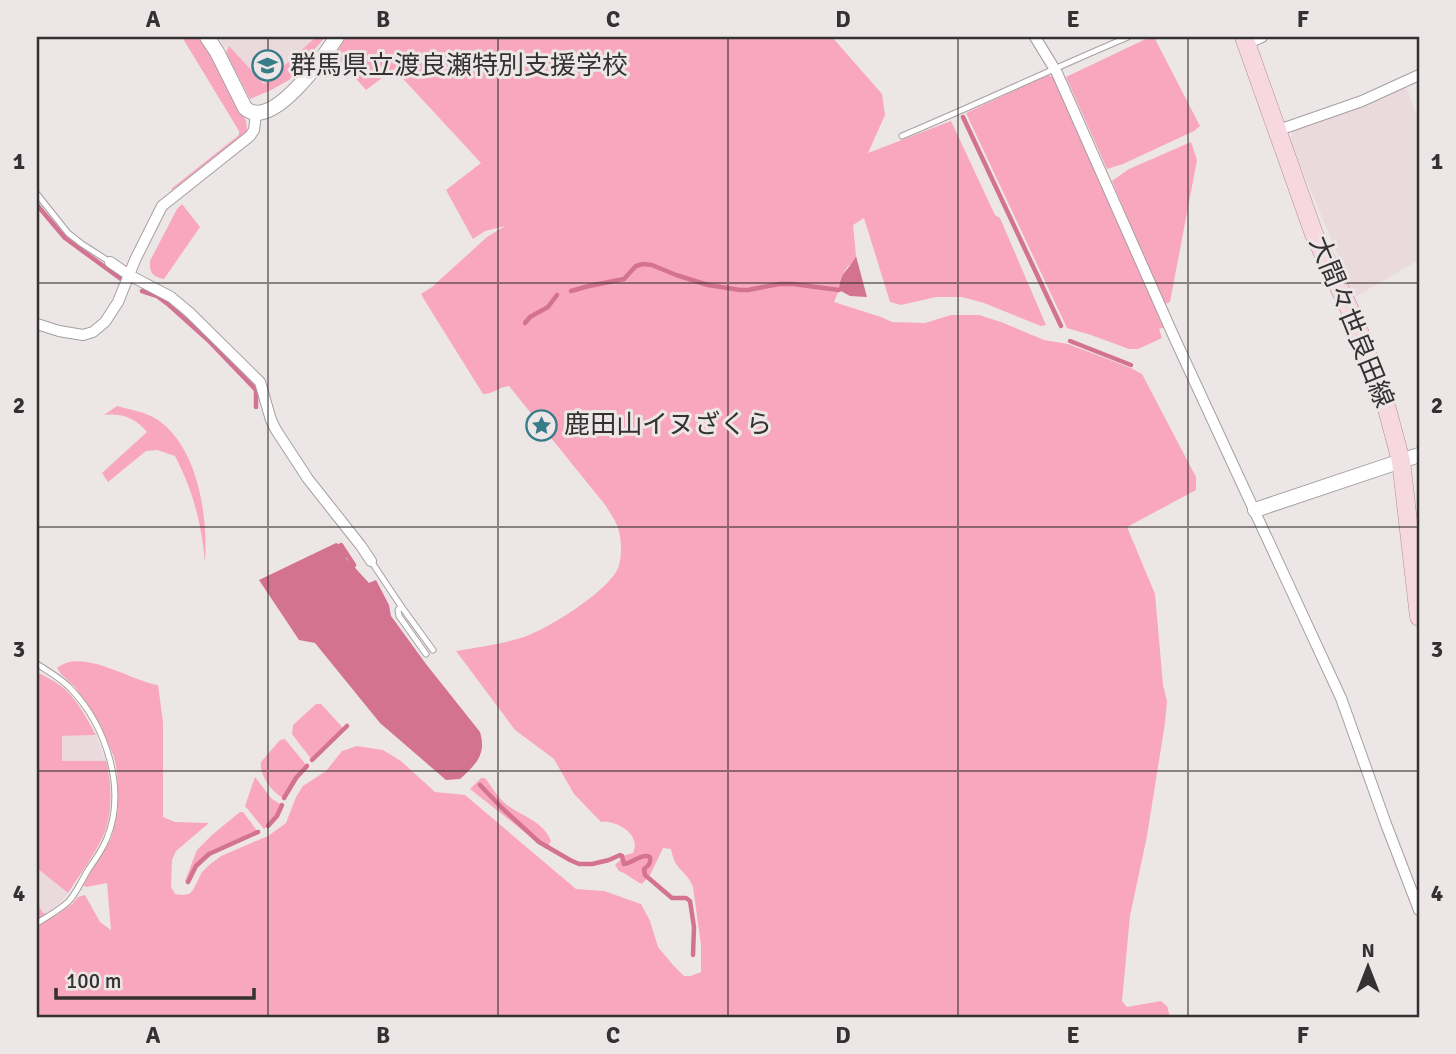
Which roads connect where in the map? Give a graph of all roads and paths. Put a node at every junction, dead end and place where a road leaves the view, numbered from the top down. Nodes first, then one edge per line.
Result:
1 (207, 37) edge
2 (337, 37) edge
3 (1035, 37) edge
4 (1128, 37) edge
5 (1251, 39) edge
6 (1054, 68) junction
7 (1419, 75) edge
8 (256, 114) junction
9 (1276, 131) junction
10 (902, 136) dead end
11 (37, 194) edge
12 (110, 262) joint
13 (129, 275) junction
14 (37, 324) edge
15 (1419, 455) edge
16 (1401, 461) junction
17 (1255, 510) junction
18 (372, 561) joint
19 (401, 606) junction
20 (1419, 617) edge
21 (433, 650) dead end
22 (426, 654) dead end
23 (37, 664) edge
24 (1419, 910) edge
25 (37, 923) edge

1 - 8 street
2 - 8 street
3 - 6 street
4 - 6 lane
5 - 9 main road, 大間々世良田線
6 - 10 lane
6 - 17 street
7 - 9 street
8 - 13 street
9 - 16 main road, 大間々世良田線
11 - 12 lane
12 - 13 street
13 - 14 street
13 - 18 street
15 - 16 street
16 - 17 street
16 - 20 main road, 大間々世良田線
17 - 24 street
18 - 19 lane
19 - 21 lane
19 - 22 lane
23 - 25 lane

